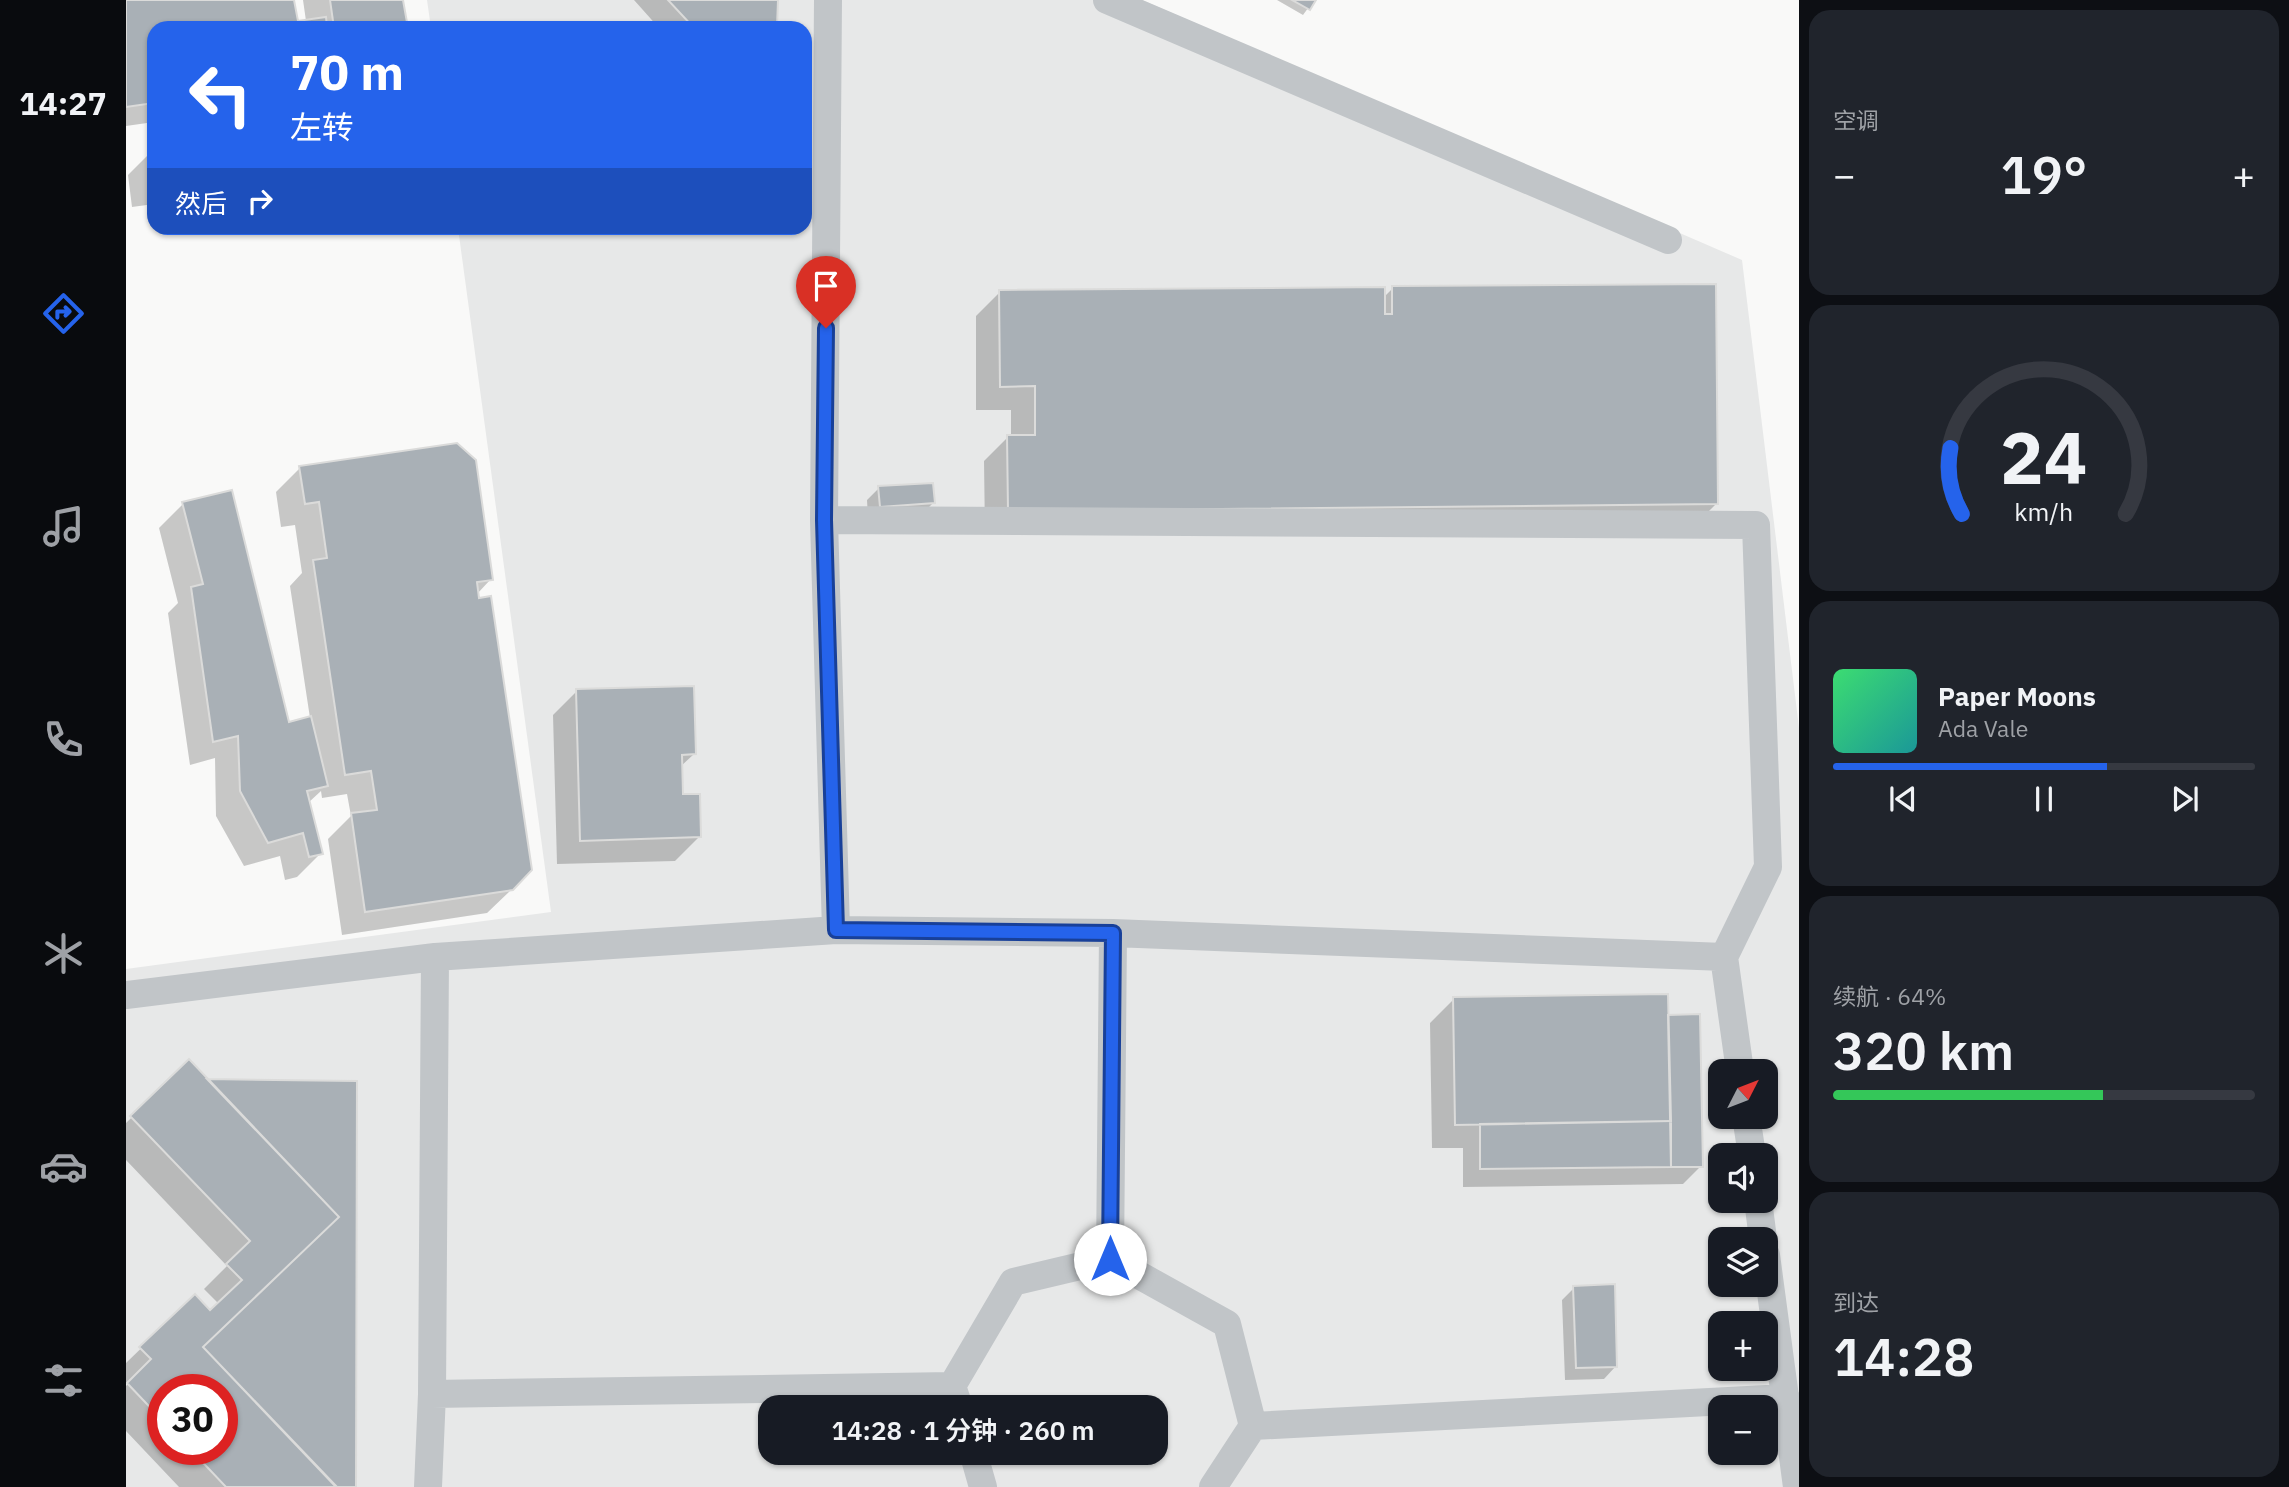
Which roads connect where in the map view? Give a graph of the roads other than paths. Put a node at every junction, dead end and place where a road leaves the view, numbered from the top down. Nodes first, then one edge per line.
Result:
1 (828, 0) edge
2 (1107, 0) edge
3 (1668, 240) dead end
4 (824, 520) junction
5 (836, 930) junction
6 (1113, 933) junction
7 (435, 957) junction
8 (1724, 957) junction
9 (126, 995) edge
10 (1738, 1059) edge
11 (1110, 1259) junction
12 (1772, 1297) edge
13 (432, 1394) junction
14 (957, 1395) edge
15 (758, 1396) edge
16 (1786, 1398) junction
17 (1253, 1426) junction
18 (976, 1465) edge
19 (428, 1487) edge
20 (983, 1487) edge
21 (1213, 1487) edge
22 (1797, 1487) edge

1 - 4 street
2 - 3 street
4 - 5 street
4 - 8 street
5 - 6 street
5 - 7 street
6 - 8 street
6 - 11 street
7 - 9 street
7 - 13 street
8 - 10 street
11 - 14 street
11 - 17 street
12 - 16 street
13 - 15 street
13 - 19 street
16 - 17 street
16 - 22 street
17 - 21 street
18 - 20 street

